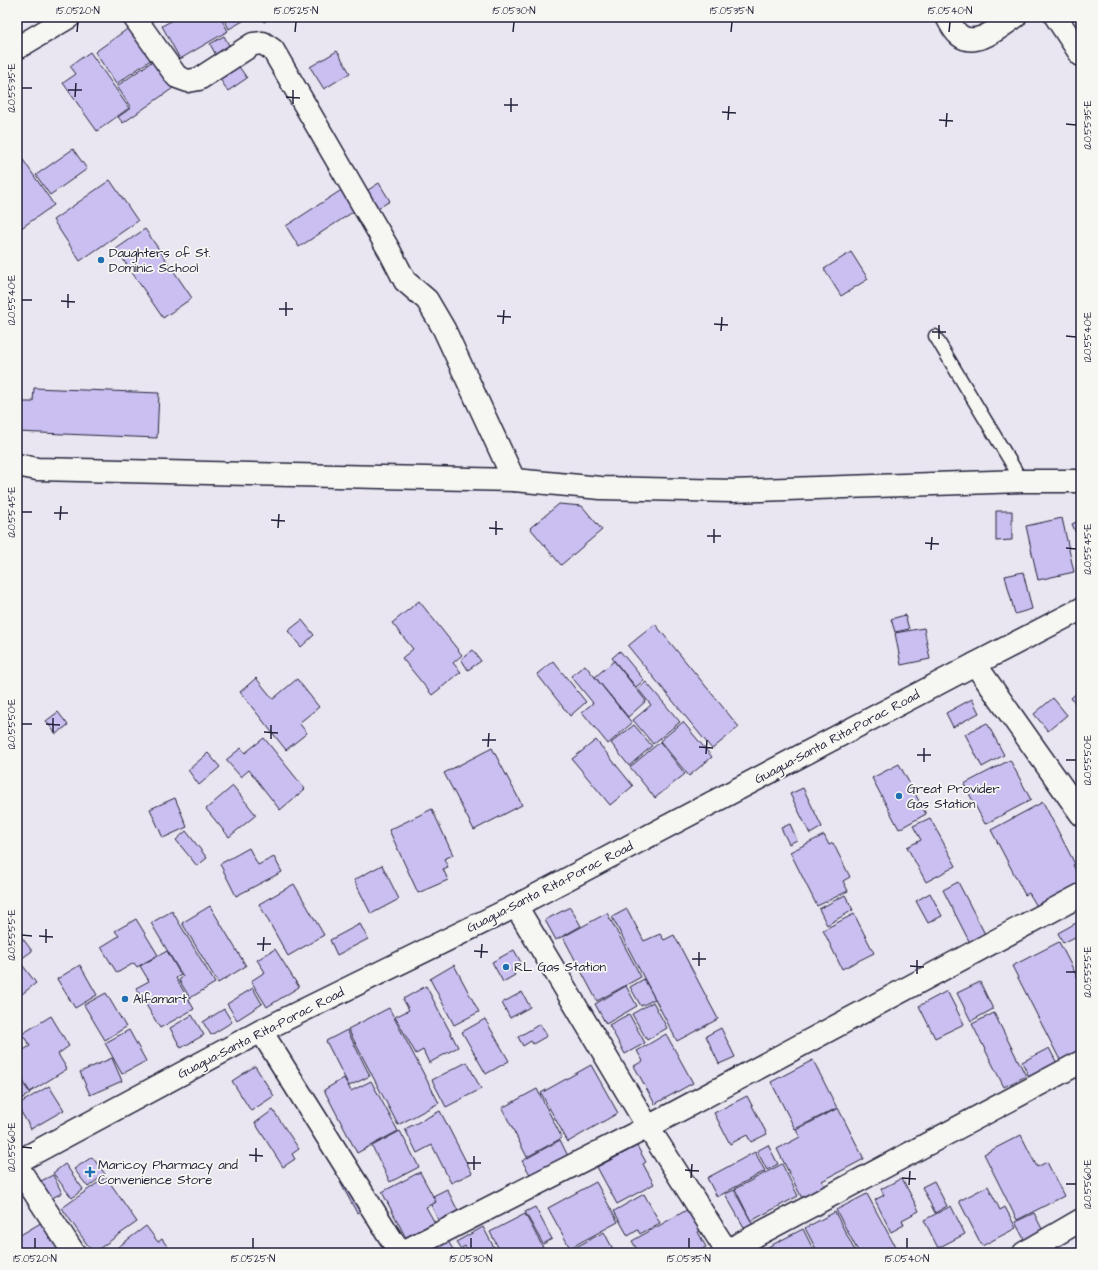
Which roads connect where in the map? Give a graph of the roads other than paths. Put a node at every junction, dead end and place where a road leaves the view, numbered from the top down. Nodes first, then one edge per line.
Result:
1 (69, 17) edge
2 (134, 17) edge
3 (947, 17) edge
4 (1015, 17) edge
5 (1056, 17) edge
6 (43, 24) edge
7 (17, 48) edge
8 (1081, 56) edge
9 (934, 336) dead end
10 (17, 465) edge
11 (514, 480) junction
12 (1022, 481) junction
13 (1081, 481) edge
14 (1081, 609) edge
15 (975, 664) junction
16 (1081, 814) edge
17 (1081, 895) edge
18 (516, 906) junction
19 (261, 1031) junction
20 (1081, 1062) edge
21 (648, 1127) junction
22 (17, 1162) edge
23 (17, 1166) edge
24 (1081, 1220) edge
25 (726, 1252) edge
26 (74, 1253) edge
27 (401, 1253) edge
28 (1024, 1253) edge

1 - 6 street
2 - 11 street
3 - 4 street
5 - 8 street
6 - 7 street
9 - 12 lane
10 - 11 street
11 - 12 street
12 - 13 street
14 - 15 street, Guagua-Santa Rita-Porac Road
15 - 16 street
15 - 18 street, Guagua-Santa Rita-Porac Road
17 - 21 street
18 - 19 street, Guagua-Santa Rita-Porac Road
18 - 21 street
19 - 22 street, Guagua-Santa Rita-Porac Road
19 - 27 street
20 - 25 street
21 - 25 street
21 - 27 street
23 - 26 street
24 - 28 street

